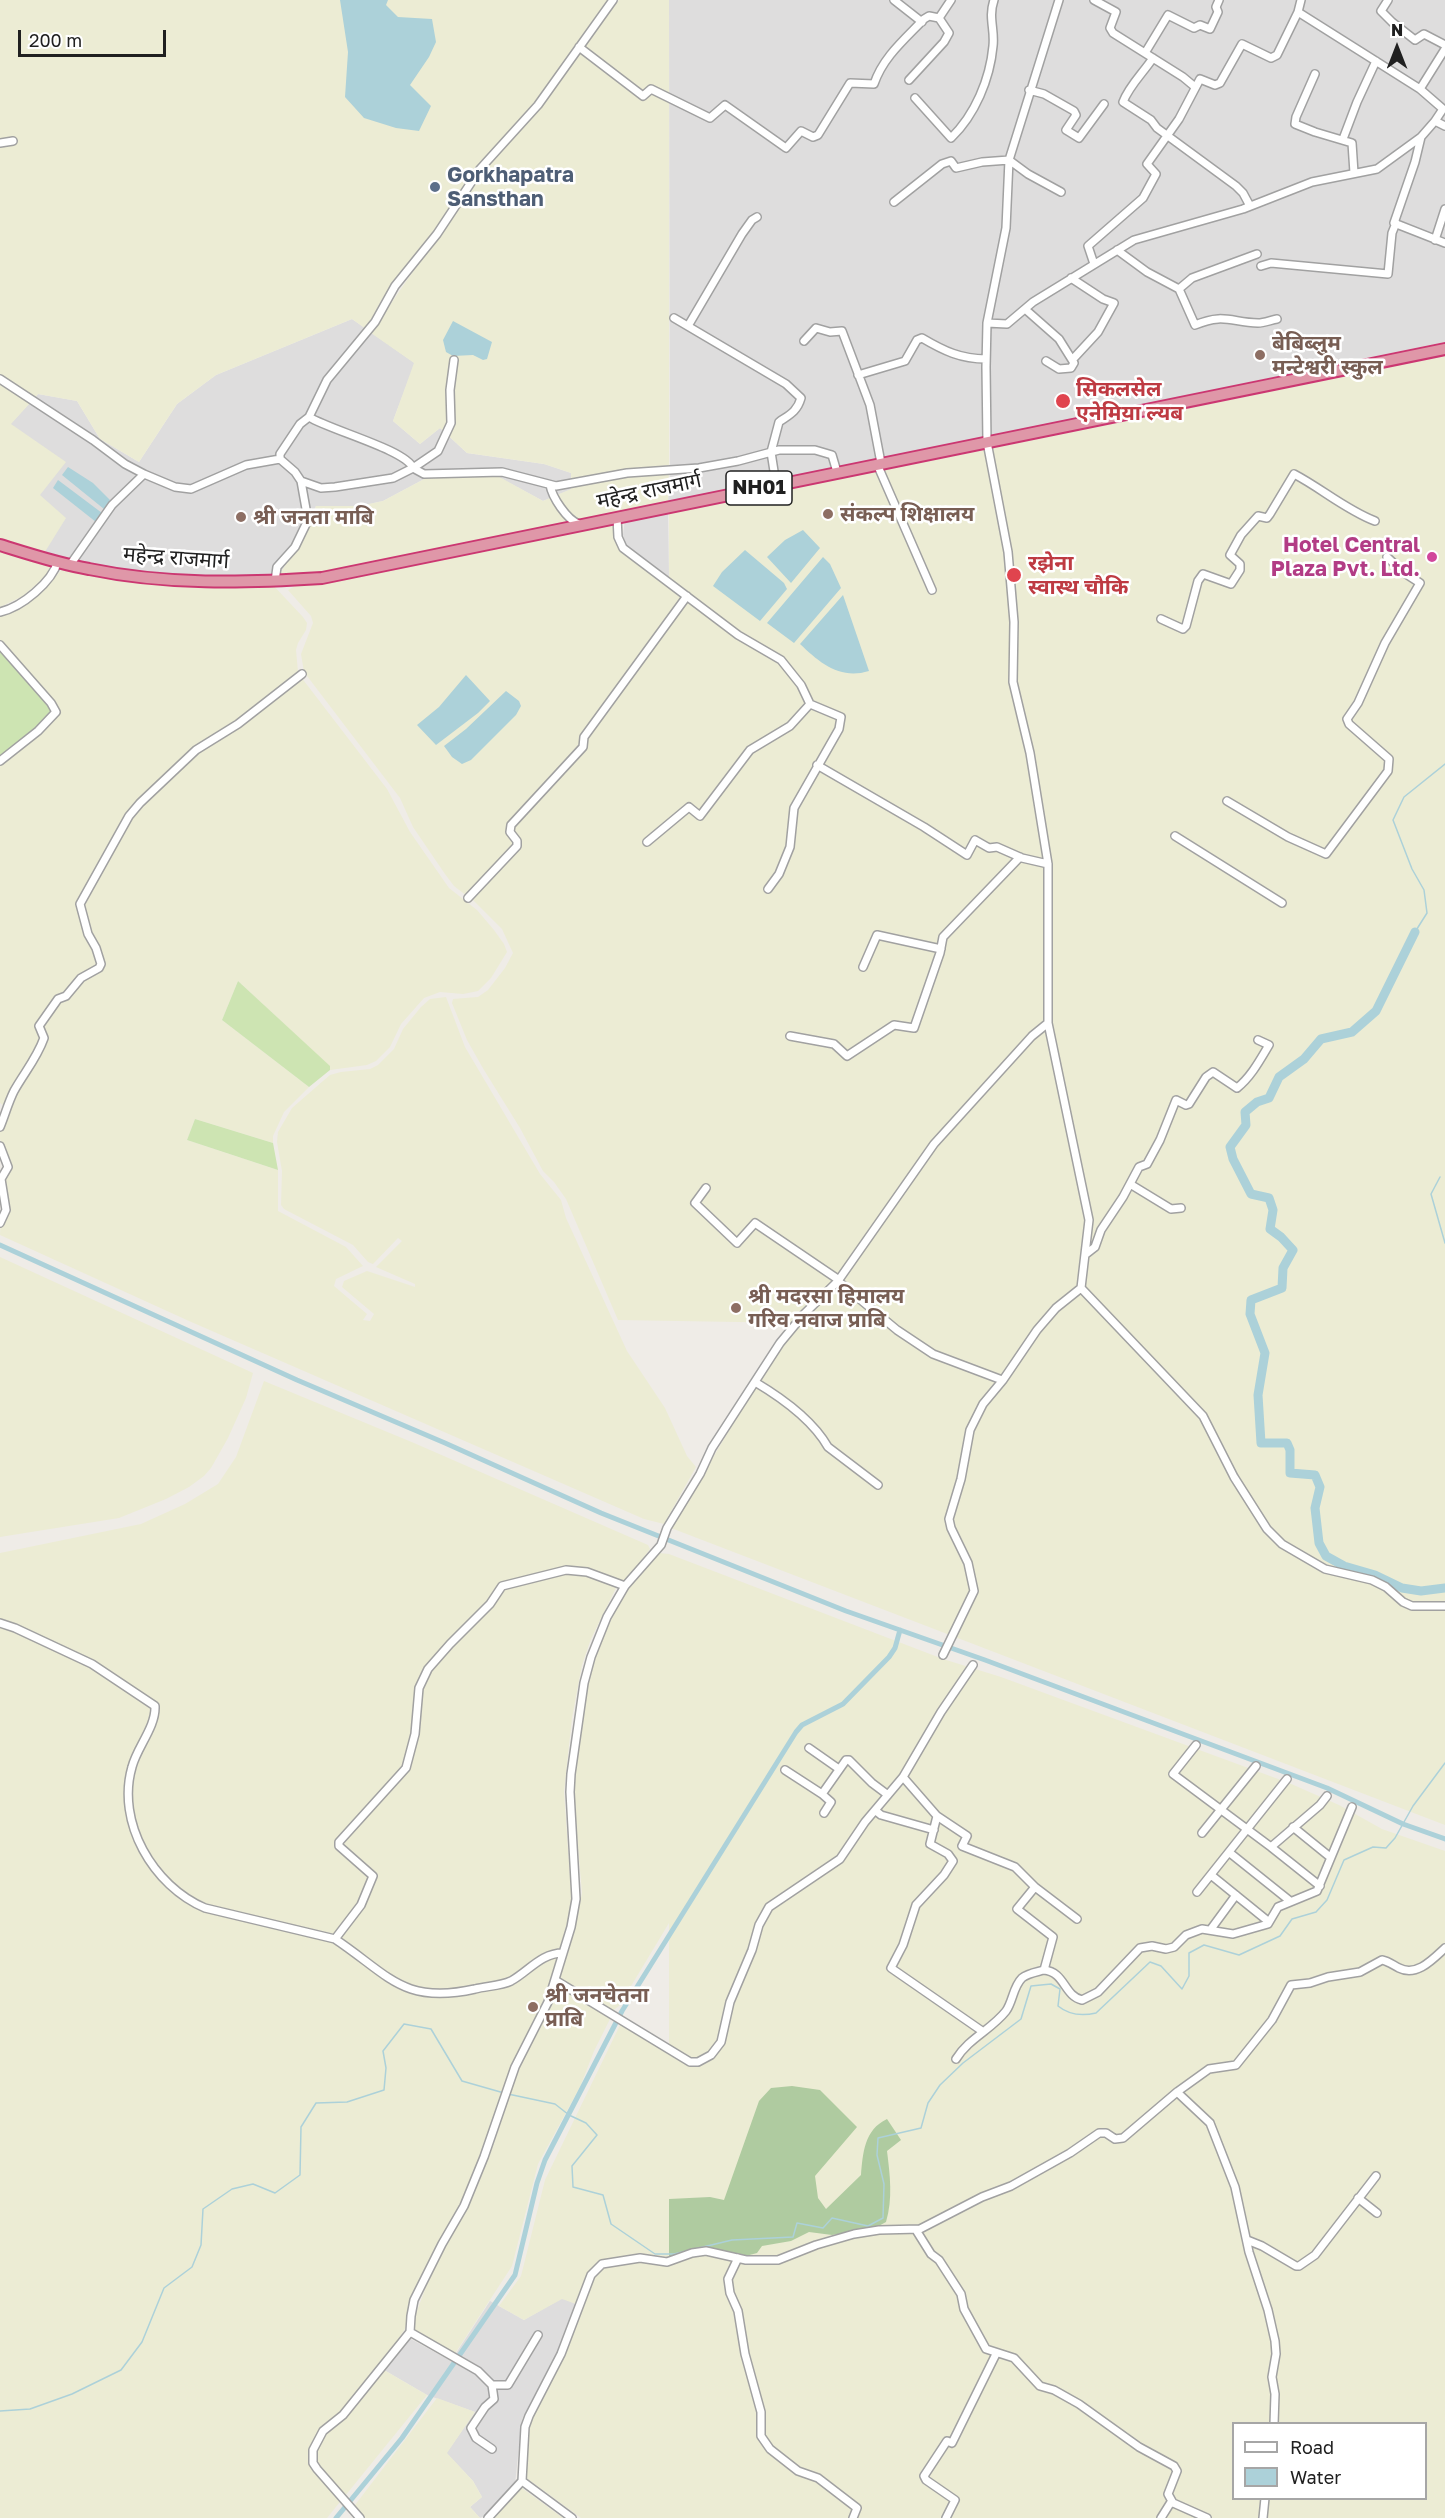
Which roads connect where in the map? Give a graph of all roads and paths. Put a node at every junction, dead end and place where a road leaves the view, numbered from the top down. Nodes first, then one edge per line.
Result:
1 (613, 0) edge
2 (894, 0) edge
3 (951, 0) edge
4 (994, 0) edge
5 (1059, 0) edge
6 (1094, 0) edge
7 (1219, 0) edge
8 (1301, 0) edge
9 (1388, 0) edge
10 (1298, 12) junction
11 (939, 18) junction
12 (922, 21) junction
13 (1445, 45) edge
14 (579, 47) junction
15 (1445, 50) edge
16 (1145, 53) junction
17 (1153, 58) junction
18 (1376, 61) junction
19 (1315, 74) dead end
20 (909, 80) dead end
21 (1195, 87) junction
22 (1420, 89) junction
23 (1029, 90) junction
24 (915, 98) dead end
25 (1104, 104) dead end
26 (1444, 108) edge
27 (1435, 121) junction
28 (1445, 126) edge
29 (1166, 135) junction
30 (1420, 137) junction
31 (1343, 139) junction
32 (13, 141) dead end
33 (0, 143) edge
34 (1008, 160) junction
35 (1354, 173) junction
36 (1061, 192) dead end
37 (894, 202) dead end
38 (1250, 206) junction
39 (1445, 209) edge
40 (757, 217) dead end
41 (1396, 224) junction
42 (1435, 240) junction
43 (1445, 243) edge
44 (1117, 250) junction
45 (1257, 254) dead end
46 (1094, 264) junction
47 (1261, 266) dead end
48 (1071, 278) junction
49 (1179, 289) junction
50 (1025, 309) junction
51 (674, 318) dead end
52 (1277, 319) dead end
53 (987, 323) junction
54 (688, 326) junction
55 (804, 341) dead end
56 (1445, 348) edge
57 (986, 359) junction
58 (1073, 359) junction
59 (454, 360) dead end
60 (1046, 361) dead end
61 (858, 375) junction
62 (0, 379) edge
63 (309, 417) junction
64 (987, 442) junction
65 (771, 452) junction
66 (280, 459) junction
67 (879, 464) junction
68 (413, 468) junction
69 (837, 472) junction
70 (144, 474) junction
71 (301, 481) junction
72 (776, 484) junction
73 (550, 485) junction
74 (617, 517) junction
75 (1375, 521) dead end
76 (581, 525) junction
77 (0, 545) edge
78 (1388, 556) dead end
79 (58, 561) junction
80 (70, 565) junction
81 (275, 580) junction
82 (932, 590) dead end
83 (687, 596) junction
84 (0, 612) edge
85 (1161, 619) dead end
86 (0, 645) edge
87 (302, 674) dead end
88 (810, 704) junction
89 (0, 761) edge
90 (818, 765) junction
91 (1227, 801) dead end
92 (1175, 836) dead end
93 (647, 842) dead end
94 (1020, 857) junction
95 (1048, 864) junction
96 (768, 889) dead end
97 (468, 898) dead end
98 (1282, 903) dead end
99 (941, 949) junction
100 (863, 967) dead end
101 (1048, 1023) junction
102 (790, 1036) dead end
103 (1258, 1040) dead end
104 (0, 1127) edge
105 (0, 1146) edge
106 (1130, 1184) junction
107 (706, 1188) dead end
108 (1181, 1208) dead end
109 (0, 1223) edge
110 (1086, 1254) junction
111 (838, 1280) junction
112 (1081, 1288) junction
113 (1002, 1380) junction
114 (755, 1382) junction
115 (878, 1485) dead end
116 (625, 1586) junction
117 (1445, 1606) edge
118 (0, 1623) edge
119 (944, 1654) dead end
120 (973, 1665) dead end
121 (1196, 1745) dead end
122 (809, 1748) dead end
123 (1256, 1766) dead end
124 (839, 1769) junction
125 (785, 1770) dead end
126 (903, 1777) junction
127 (1287, 1779) dead end
128 (822, 1794) junction
129 (888, 1795) junction
130 (1327, 1796) dead end
131 (1352, 1807) dead end
132 (876, 1811) junction
133 (1222, 1811) junction
134 (824, 1813) dead end
135 (937, 1816) junction
136 (1293, 1827) junction
137 (934, 1830) junction
138 (1248, 1830) junction
139 (1202, 1833) dead end
140 (1271, 1847) junction
141 (1230, 1853) junction
142 (1330, 1857) junction
143 (1211, 1875) junction
144 (1320, 1886) junction
145 (1035, 1887) junction
146 (1197, 1892) dead end
147 (1236, 1895) junction
148 (1290, 1901) junction
149 (1077, 1919) dead end
150 (1269, 1922) junction
151 (1211, 1929) junction
152 (334, 1939) junction
153 (1445, 1948) edge
154 (563, 1953) junction
155 (1044, 1970) junction
156 (555, 1980) junction
157 (982, 2031) junction
158 (956, 2059) dead end
159 (1177, 2092) junction
160 (1376, 2176) dead end
161 (1358, 2198) junction
162 (1377, 2213) dead end
163 (916, 2230) junction
164 (1246, 2240) junction
165 (738, 2258) junction
166 (410, 2332) junction
167 (538, 2335) dead end
168 (996, 2354) junction
169 (492, 2385) junction
170 (1274, 2422) edge
171 (492, 2449) dead end
172 (522, 2481) junction
173 (1265, 2500) edge
174 (1173, 2503) junction
175 (360, 2518) edge
176 (488, 2518) edge
177 (572, 2518) edge
178 (853, 2518) edge
179 (946, 2518) edge
180 (1161, 2518) edge
181 (1207, 2518) edge
182 (1263, 2518) edge

1 - 14 street
2 - 12 street
3 - 11 street
4 - 24 street
5 - 23 street
6 - 16 street
7 - 16 street
8 - 10 street
9 - 13 street
10 - 18 street
10 - 21 street
11 - 12 street
11 - 20 street
12 - 14 street
14 - 63 street
15 - 22 street
16 - 17 street
17 - 21 street
17 - 29 street
18 - 22 street
18 - 31 street
19 - 31 street
21 - 29 street
22 - 26 street
23 - 25 street
23 - 34 street
26 - 27 street
27 - 28 street
27 - 30 street
29 - 38 street
29 - 46 street
30 - 35 street
30 - 41 street
31 - 35 street
32 - 33 street
34 - 36 street
34 - 37 street
34 - 53 street
35 - 38 street
38 - 44 street
39 - 42 street
40 - 54 street
41 - 42 street
41 - 47 street
42 - 43 street
44 - 46 street
44 - 49 street
45 - 49 street
46 - 48 street
48 - 50 street
48 - 58 street
49 - 52 street
50 - 53 street
50 - 58 street
51 - 54 street
53 - 57 street
54 - 65 street
55 - 61 street
56 - 64 highway, महेन्द्र राजमार्ग / NH01
57 - 61 street
57 - 64 street
58 - 60 street
59 - 68 street
61 - 67 street
62 - 70 street
63 - 66 street
63 - 68 street
64 - 67 highway, महेन्द्र राजमार्ग / NH01
64 - 95 street
65 - 69 street
65 - 72 street
65 - 73 street
66 - 70 street
66 - 71 street
67 - 69 highway, महेन्द्र राजमार्ग / NH01
67 - 82 street
68 - 71 street
68 - 73 street
69 - 72 highway, महेन्द्र राजमार्ग / NH01
70 - 80 street
71 - 81 street
72 - 74 highway, महेन्द्र राजमार्ग / NH01
73 - 76 street
74 - 76 highway, महेन्द्र राजमार्ग / NH01
74 - 83 street
75 - 85 street
76 - 81 highway, महेन्द्र राजमार्ग / NH01
77 - 79 highway, NH01
78 - 91 street
79 - 80 highway, NH01
79 - 84 street
80 - 81 highway, महेन्द्र राजमार्ग / NH01
83 - 88 street
83 - 97 street
86 - 89 street
87 - 104 street
88 - 90 street
88 - 93 street
90 - 94 street
90 - 96 street
92 - 98 street
94 - 95 street
94 - 99 street
95 - 101 street
99 - 100 street
99 - 102 street
101 - 110 street
101 - 111 street
103 - 106 street
105 - 109 street
106 - 108 street
106 - 110 street
107 - 111 street
110 - 112 street
111 - 113 street
111 - 114 street
112 - 113 street
112 - 117 street
113 - 119 street
114 - 115 street
114 - 116 street
116 - 152 street
116 - 154 street
118 - 152 street
120 - 126 street
121 - 133 street
122 - 124 street
123 - 133 street
124 - 128 street
124 - 129 street
125 - 128 street
126 - 129 street
126 - 135 street
127 - 138 street
128 - 134 street
129 - 132 street
130 - 136 street
131 - 142 street
132 - 137 street
132 - 156 street
133 - 138 street
133 - 139 street
135 - 137 street
135 - 145 street
136 - 140 street
136 - 142 street
137 - 157 street
138 - 140 street
138 - 141 street
140 - 144 street
141 - 143 street
141 - 148 street
142 - 144 street
143 - 146 street
143 - 147 street
144 - 148 street
145 - 149 street
145 - 155 street
147 - 150 street
147 - 151 street
148 - 150 street
150 - 151 street
151 - 155 street
152 - 154 street
153 - 159 street
154 - 156 street
155 - 157 street
156 - 166 street
157 - 158 street
159 - 163 street
159 - 164 street
160 - 161 street
161 - 162 street
161 - 164 street
163 - 165 street
163 - 168 street
164 - 170 street
165 - 172 street
165 - 178 street
166 - 169 street
166 - 175 street
167 - 169 street
168 - 174 street
168 - 179 street
169 - 171 street
172 - 176 street
172 - 177 street
173 - 182 street
174 - 180 street
174 - 181 street

